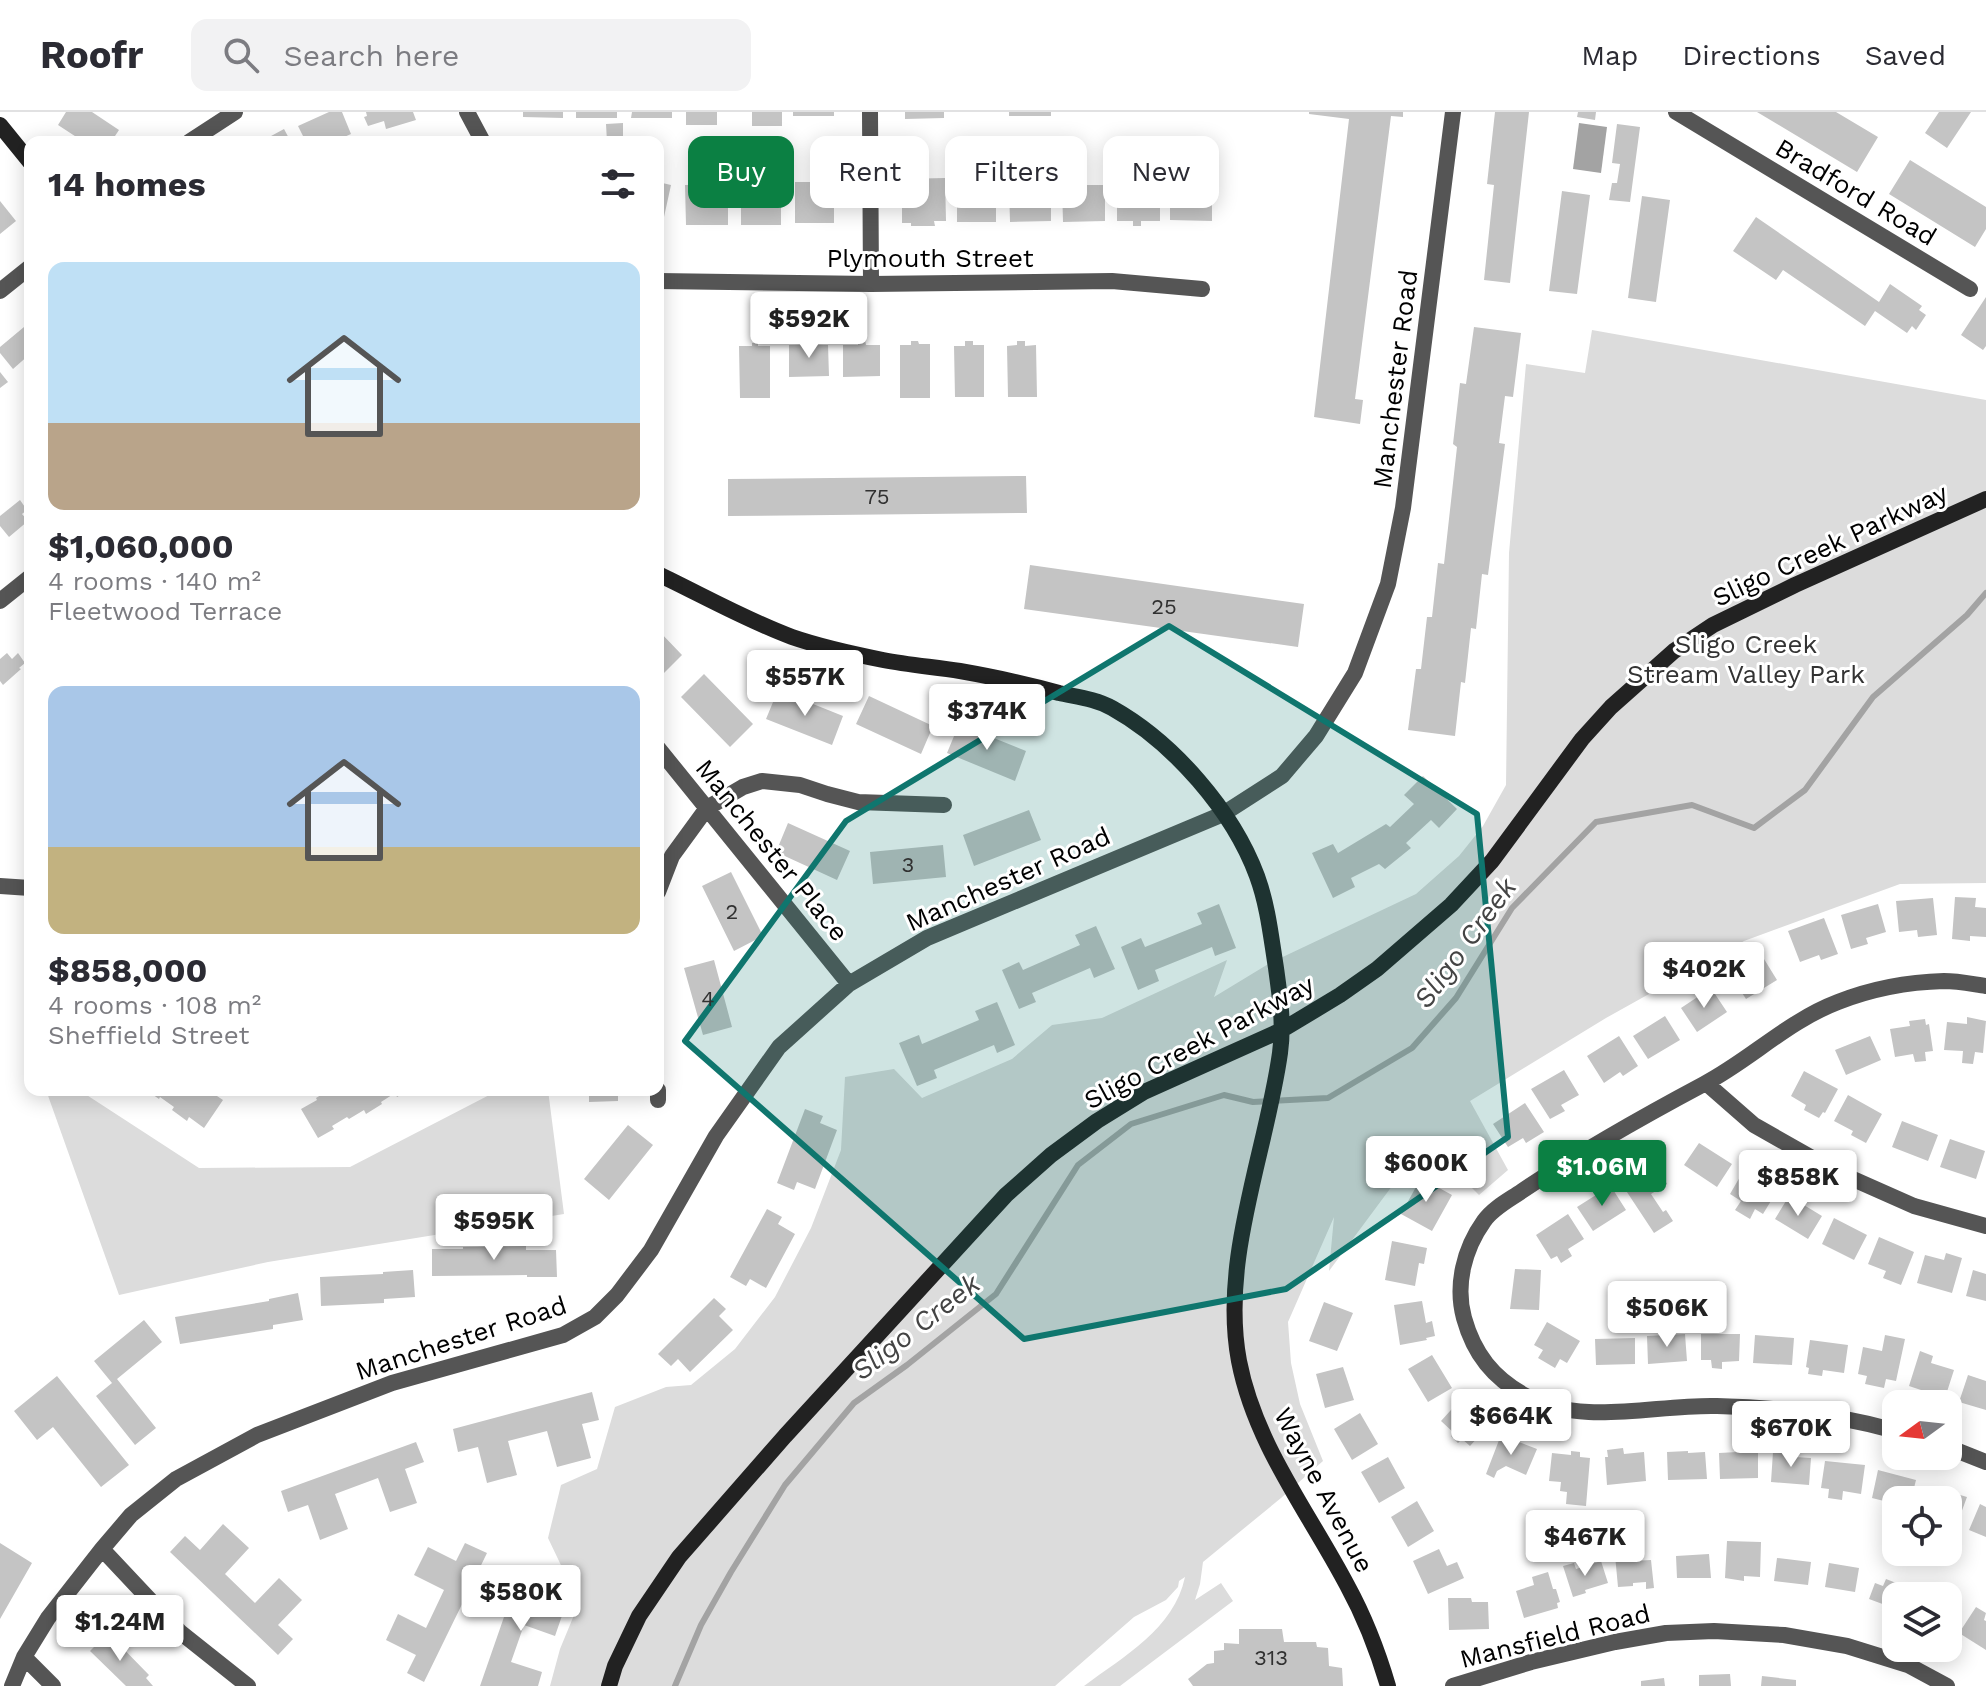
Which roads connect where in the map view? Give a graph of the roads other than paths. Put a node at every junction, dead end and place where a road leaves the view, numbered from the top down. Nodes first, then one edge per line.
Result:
1 (235, 112) edge
2 (467, 112) edge
3 (870, 112) edge
4 (1453, 112) edge
5 (1676, 112) edge
6 (0, 125) edge
7 (198, 136) edge
8 (480, 136) edge
9 (24, 155) edge
10 (24, 272) edge
11 (664, 281) edge
12 (871, 284) junction
13 (1202, 289) dead end
14 (1970, 289) dead end
15 (0, 291) edge
16 (1986, 499) edge
17 (664, 577) edge
18 (24, 582) edge
19 (0, 601) edge
20 (664, 755) edge
21 (944, 805) dead end
22 (707, 808) junction
23 (1223, 814) junction
24 (664, 877) edge
25 (0, 886) edge
26 (24, 888) edge
27 (849, 984) junction
28 (1986, 986) edge
29 (1282, 1030) junction
30 (1706, 1083) junction
31 (1986, 1226) edge
32 (1882, 1428) edge
33 (1962, 1453) edge
34 (1986, 1462) edge
35 (102, 1549) junction
36 (24, 1657) junction
37 (12, 1686) edge
38 (53, 1686) edge
39 (248, 1686) edge
40 (609, 1686) edge
41 (1388, 1686) edge
42 (1453, 1686) edge
43 (1947, 1686) edge

1 - 7 street
2 - 8 street
3 - 12 street
4 - 23 street, Manchester Road
5 - 14 street, Bradford Road
6 - 9 street
10 - 15 street
11 - 12 street, Plymouth Street
12 - 13 street, Plymouth Street
16 - 29 street, Sligo Creek Parkway
17 - 23 street, Wayne Avenue
18 - 19 street
20 - 22 street, Manchester Place
21 - 22 street
22 - 24 street
22 - 27 street, Manchester Place
23 - 27 street, Manchester Road
23 - 29 street, Wayne Avenue
25 - 26 street
27 - 35 street, Manchester Road
28 - 30 street
29 - 40 street, Sligo Creek Parkway
29 - 41 street, Wayne Avenue
30 - 31 street
30 - 32 street
33 - 34 street
35 - 36 street, Manchester Road
35 - 39 street
36 - 37 street, Manchester Road
36 - 38 street
42 - 43 street, Mansfield Road

